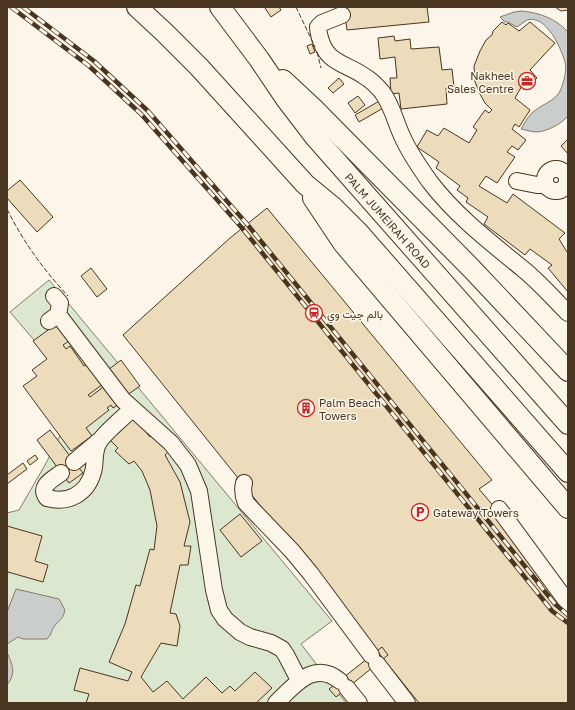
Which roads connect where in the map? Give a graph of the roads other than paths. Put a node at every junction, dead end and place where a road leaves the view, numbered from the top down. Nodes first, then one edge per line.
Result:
1 (137, 7) edge
2 (220, 7) edge
3 (342, 15) dead end
4 (259, 59) junction
5 (517, 181) dead end
6 (305, 184) junction
7 (546, 185) dead end
8 (54, 296) dead end
9 (568, 313) edge
10 (568, 371) edge
11 (132, 409) junction
12 (568, 424) edge
13 (99, 441) junction
14 (74, 462) dead end
15 (568, 472) edge
16 (61, 473) dead end
17 (244, 483) dead end
18 (568, 508) edge
19 (499, 509) dead end
20 (568, 603) edge
21 (299, 680) junction
22 (276, 703) edge
23 (359, 703) edge
24 (407, 703) edge

1 - 6 main road
2 - 4 main road, PALM JUMEIRAH ROAD
3 - 9 lane
4 - 10 main road
4 - 12 main road, PALM JUMEIRAH ROAD
5 - 7 lane
6 - 15 main road
6 - 18 main road
8 - 11 lane
11 - 13 lane
11 - 21 lane
13 - 14 lane
13 - 16 lane
17 - 24 lane
19 - 20 lane
21 - 22 lane
21 - 23 lane

